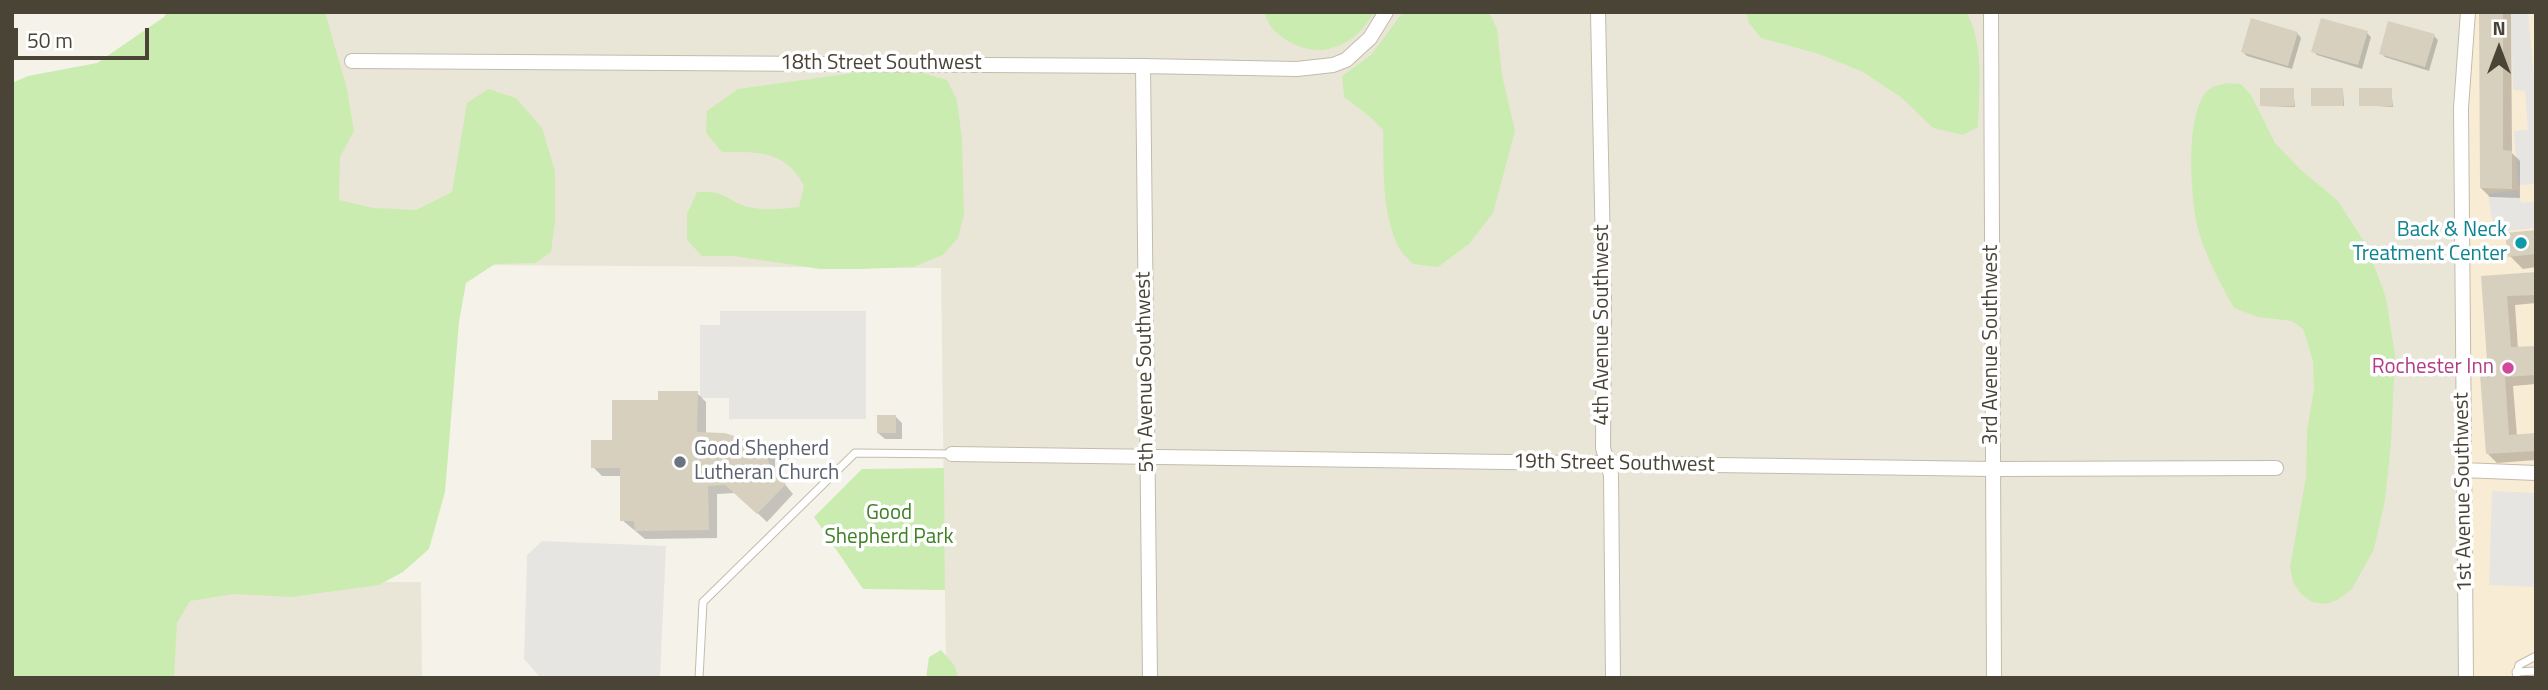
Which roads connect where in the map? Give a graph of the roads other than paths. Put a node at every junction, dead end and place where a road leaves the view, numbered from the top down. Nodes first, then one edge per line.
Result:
1 (1386, 12) edge
2 (1598, 12) edge
3 (1991, 12) edge
4 (2468, 12) edge
5 (352, 61) dead end
6 (1143, 66) junction
7 (952, 454) joint
8 (1147, 456) junction
9 (1608, 464) junction
10 (2276, 468) dead end
11 (1992, 469) junction
12 (2463, 470) junction
13 (2536, 473) edge
14 (2536, 656) edge
15 (2536, 671) edge
16 (2516, 675) edge
17 (699, 678) edge
18 (1150, 678) edge
19 (1613, 678) edge
20 (1994, 678) edge
21 (2466, 678) edge

1 - 6 street, 18th Street Southwest
2 - 9 street, 4th Avenue Southwest
3 - 11 street, 3rd Avenue Southwest
4 - 12 street, 1st Avenue Southwest
5 - 6 street, 18th Street Southwest
6 - 8 street, 5th Avenue Southwest
7 - 8 street, 19th Street Southwest
7 - 17 lane
8 - 9 street, 19th Street Southwest
8 - 18 street, 5th Avenue Southwest
9 - 11 street, 19th Street Southwest
9 - 19 street, 4th Avenue Southwest
10 - 11 street, 19th Street Southwest
11 - 20 street, 3rd Avenue Southwest
12 - 13 street
12 - 21 street, 1st Avenue Southwest
14 - 16 lane
15 - 16 lane

